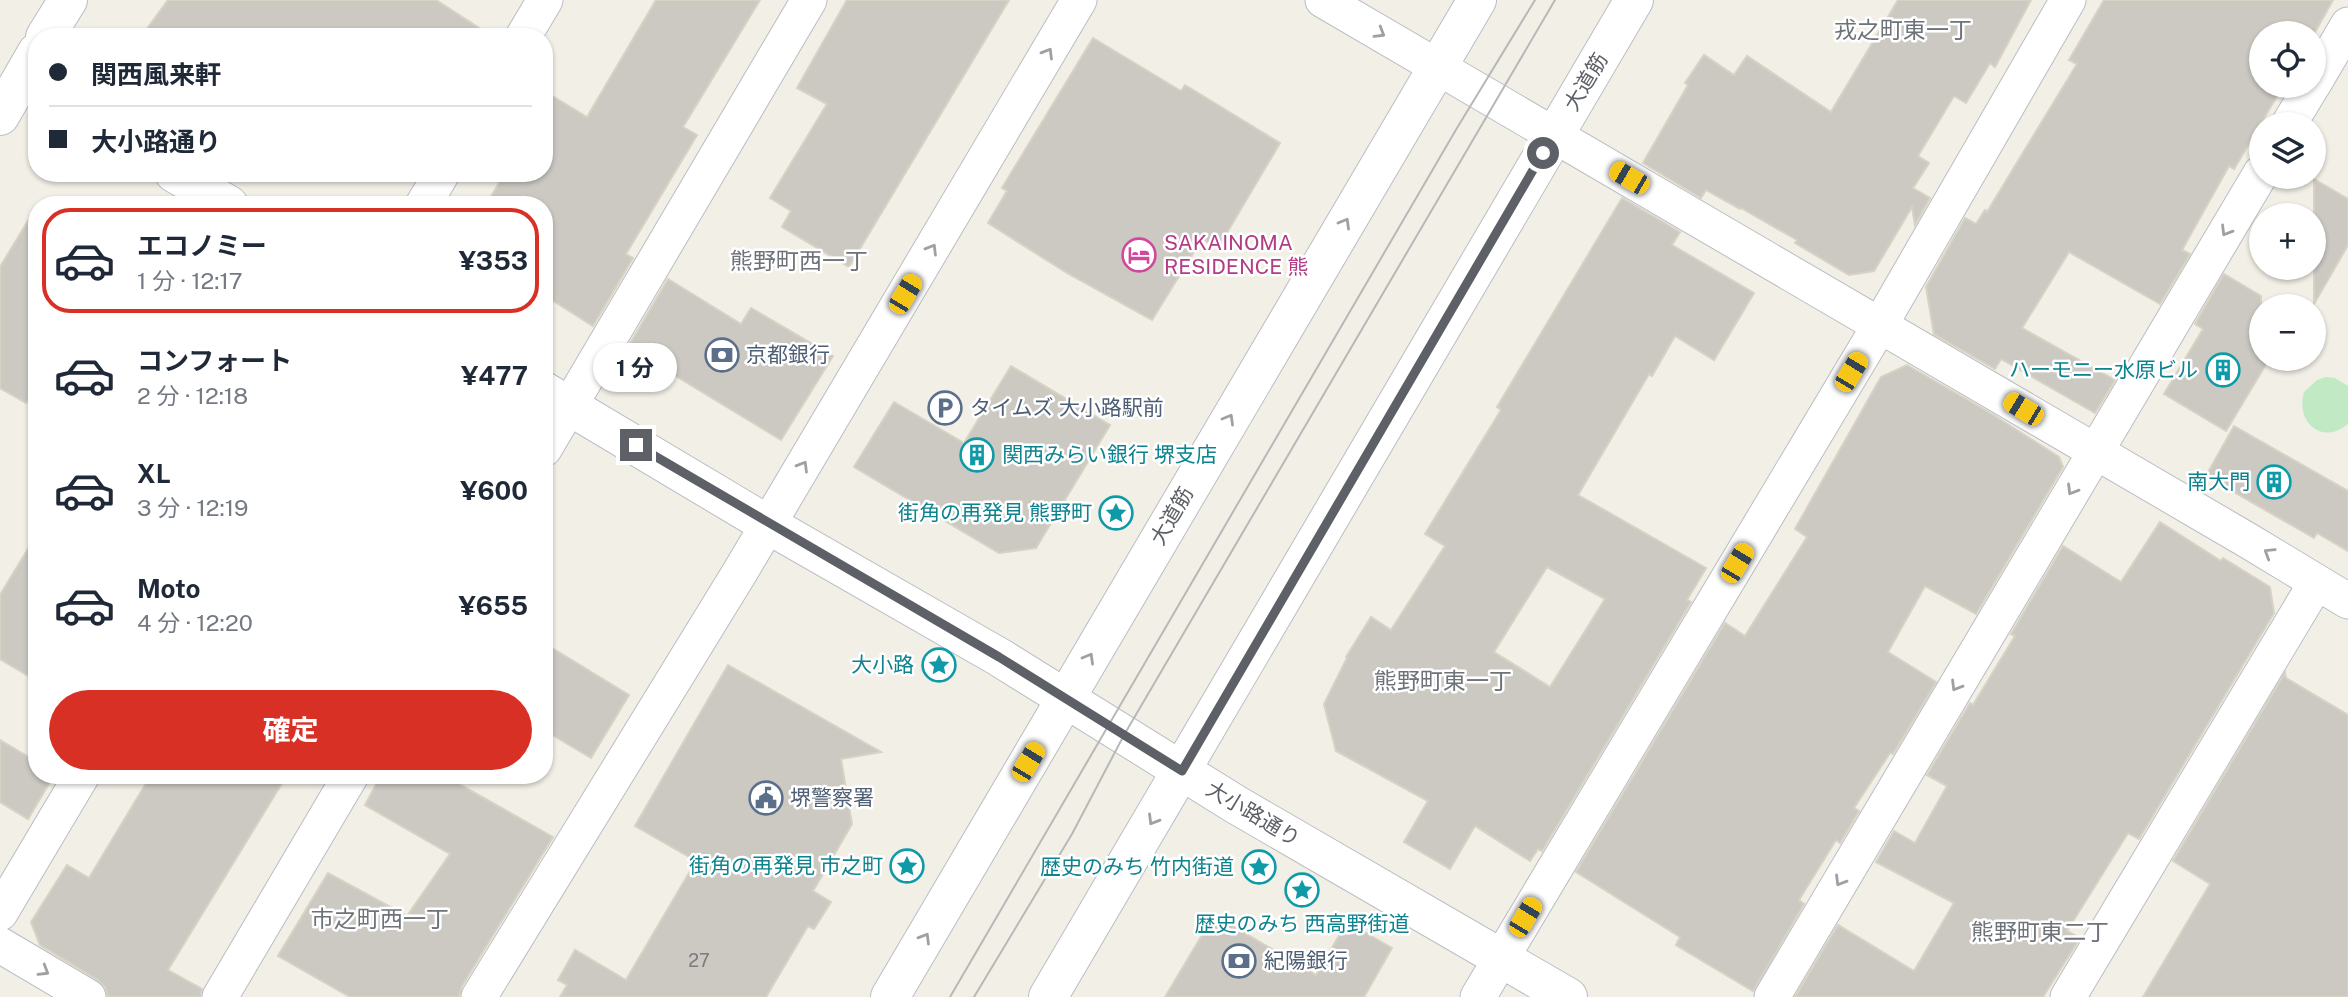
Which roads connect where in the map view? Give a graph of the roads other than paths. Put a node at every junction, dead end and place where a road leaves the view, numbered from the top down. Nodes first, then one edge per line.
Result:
1 (68, 0) edge
2 (545, 0) edge
3 (809, 0) edge
4 (1079, 0) edge
5 (1323, 0) edge
6 (1477, 0) edge
7 (1634, 0) edge
8 (2068, 0) edge
9 (2348, 25) edge
10 (51, 28) edge
11 (528, 28) edge
12 (2326, 63) edge
13 (1436, 67) junction
14 (1554, 135) junction
15 (189, 182) edge
16 (2251, 189) edge
17 (214, 196) edge
18 (1880, 325) junction
19 (557, 398) edge
20 (2095, 452) junction
21 (768, 524) junction
22 (2316, 583) junction
23 (2348, 601) edge
24 (1066, 698) junction
25 (1182, 771) junction
26 (77, 784) edge
27 (346, 784) edge
28 (0, 914) edge
29 (0, 945) edge
30 (1501, 958) junction
31 (88, 997) edge
32 (219, 997) edge
33 (479, 997) edge
34 (890, 997) edge
35 (1048, 997) edge
36 (1478, 997) edge
37 (1568, 997) edge
38 (1772, 997) edge
39 (2068, 997) edge

1 - 10 street
2 - 11 street
3 - 19 street
21 -> 4 street
5 -> 13 street
6 - 13 street, 大道筋
7 - 14 street, 大道筋
8 - 18 street
9 - 12 street
13 - 14 street
24 -> 13 street, 大道筋
14 - 18 street
14 - 25 street, 大道筋
15 - 17 street
16 -> 20 street
18 - 20 street
18 - 30 street
19 - 21 street, 大小路通り
22 -> 20 street
20 -> 38 street
21 - 24 street, 大小路通り
21 - 33 street
22 - 23 street
22 - 39 street
24 - 25 street, 大小路通り
34 -> 24 street, 大道筋
25 - 30 street, 大小路通り
25 -> 35 street, 大道筋
26 - 28 street
27 - 32 street
29 -> 31 street
30 - 36 street
30 - 37 street, 大小路通り

